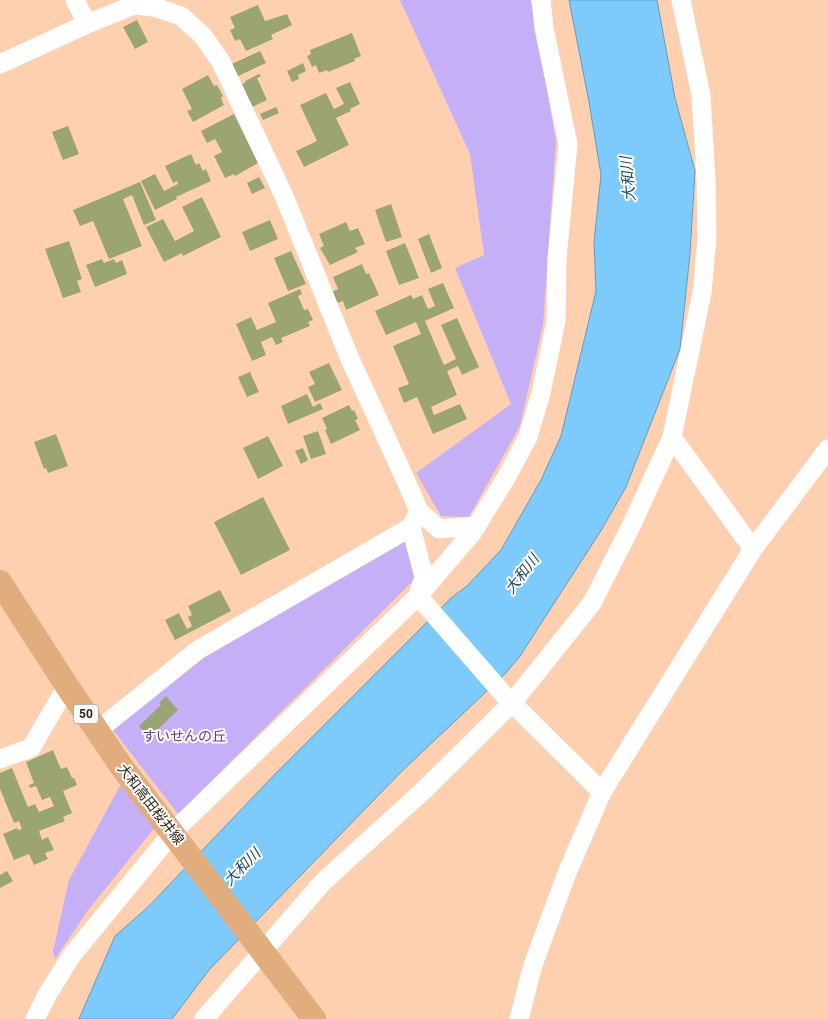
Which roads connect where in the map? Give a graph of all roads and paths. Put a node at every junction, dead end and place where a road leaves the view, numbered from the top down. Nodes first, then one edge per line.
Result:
1 (75, 0) edge
2 (541, 0) edge
3 (680, 0) edge
4 (87, 24) junction
5 (0, 64) edge
6 (672, 437) junction
7 (828, 449) edge
8 (415, 519) junction
9 (477, 526) junction
10 (753, 549) junction
11 (0, 582) edge
12 (421, 600) junction
13 (67, 686) junction
14 (508, 700) junction
15 (97, 731) junction
16 (0, 759) edge
17 (602, 792) junction
18 (176, 837) junction
19 (260, 947) junction
20 (35, 1019) edge
21 (204, 1019) edge
22 (314, 1019) edge
23 (519, 1019) edge

1 - 4 street
2 - 9 street
3 - 6 street
4 - 5 street
4 - 8 street
6 - 10 street
6 - 14 street
7 - 10 street
8 - 9 street
8 - 12 street
8 - 15 street
9 - 12 street
10 - 17 street
11 - 13 main road, 大和高田桜井線 / 50
12 - 14 street
12 - 18 street
13 - 15 main road, 大和高田桜井線 / 50
13 - 16 street
14 - 17 street
14 - 19 street
15 - 18 main road, 大和高田桜井線 / 50
17 - 23 street
18 - 19 main road, 大和高田桜井線 / 50
18 - 20 street
19 - 21 street
19 - 22 main road, 大和高田桜井線 / 50

